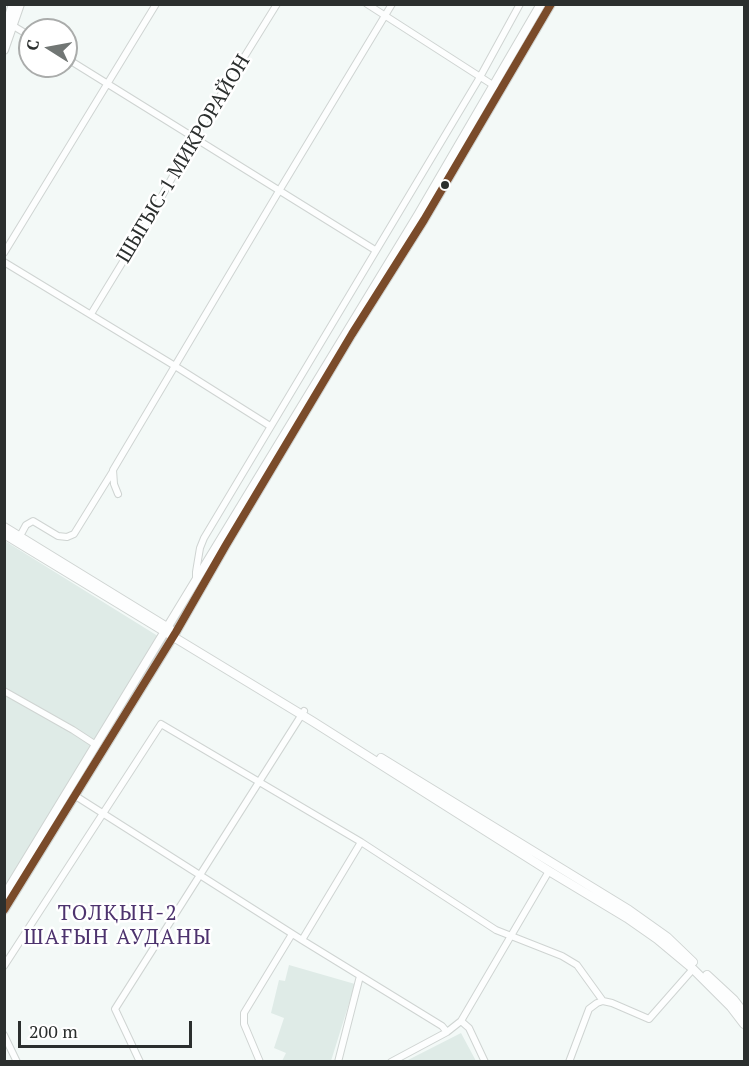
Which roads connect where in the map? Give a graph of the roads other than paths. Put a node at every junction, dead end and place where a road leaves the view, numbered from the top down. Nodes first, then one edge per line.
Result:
1 (13, 4) edge
2 (20, 4) edge
3 (156, 4) edge
4 (277, 4) edge
5 (367, 4) edge
6 (392, 4) edge
7 (520, 4) edge
8 (540, 4) edge
9 (551, 4) edge
10 (386, 16) junction
11 (8, 26) edge
12 (4, 50) edge
13 (78, 66) edge
14 (480, 77) junction
15 (107, 84) junction
16 (498, 88) junction
17 (194, 138) junction
18 (279, 191) junction
19 (421, 218) junction
20 (375, 250) junction
21 (4, 253) edge
22 (4, 262) edge
23 (91, 314) junction
24 (175, 366) junction
25 (270, 426) junction
26 (113, 470) junction
27 (118, 494) dead end
28 (4, 527) edge
29 (4, 534) edge
30 (20, 536) junction
31 (196, 579) junction
32 (200, 589) junction
33 (170, 632) junction
34 (4, 691) edge
35 (303, 713) junction
36 (100, 747) junction
37 (258, 782) junction
38 (71, 793) junction
39 (103, 813) junction
40 (360, 842) junction
41 (551, 867) junction
42 (200, 875) junction
43 (4, 897) edge
44 (5, 910) edge
45 (292, 934) junction
46 (511, 937) junction
47 (302, 940) junction
48 (4, 966) edge
49 (695, 967) junction
50 (360, 976) junction
51 (603, 1001) junction
52 (744, 1013) edge
53 (461, 1021) junction
54 (744, 1024) edge
55 (447, 1032) junction
56 (4, 1035) edge
57 (17, 1062) edge
58 (140, 1062) edge
59 (260, 1062) edge
60 (338, 1062) edge
61 (391, 1062) edge
62 (485, 1062) edge
63 (569, 1062) edge

1 - 11 main road
2 - 11 main road
3 - 15 street
4 - 17 street, ШЫГЫС-1 МИКРОРАЙОН
5 - 10 street
6 - 10 street
7 - 14 street
8 - 16 main road
9 - 16 main road
10 - 14 street
10 - 18 street
11 - 12 main road
13 - 15 street
14 - 16 street
14 - 20 street
15 - 17 street
15 - 21 street
16 - 19 main road
17 - 18 street
17 - 23 street, ШЫГЫС-1 МИКРОРАЙОН
18 - 20 street
18 - 24 street
19 - 31 main road
19 - 32 main road
20 - 25 street
22 - 23 street
23 - 24 street
24 - 25 street
24 - 26 street
25 - 31 street
26 - 27 street
26 - 30 street
28 - 30 main road
29 - 33 main road
30 - 33 main road
31 - 32 street
31 - 33 main road
32 - 33 main road
33 - 35 main road
33 - 36 main road
34 - 36 street
35 - 37 street
35 - 41 main road
36 - 38 main road
37 - 39 street
37 - 40 street
37 - 42 street
38 - 39 street
38 - 43 main road
38 - 44 main road
39 - 42 street
39 - 48 street
40 - 46 street
40 - 47 street
41 - 46 street
41 - 49 main road
42 - 45 street
42 - 58 street
45 - 47 street
45 - 59 street
46 - 51 street
46 - 53 street
47 - 50 street
49 - 51 street
49 - 52 main road
49 - 54 main road
50 - 55 street
50 - 60 street
51 - 63 street
53 - 55 street
53 - 62 street
55 - 61 street
56 - 57 street

